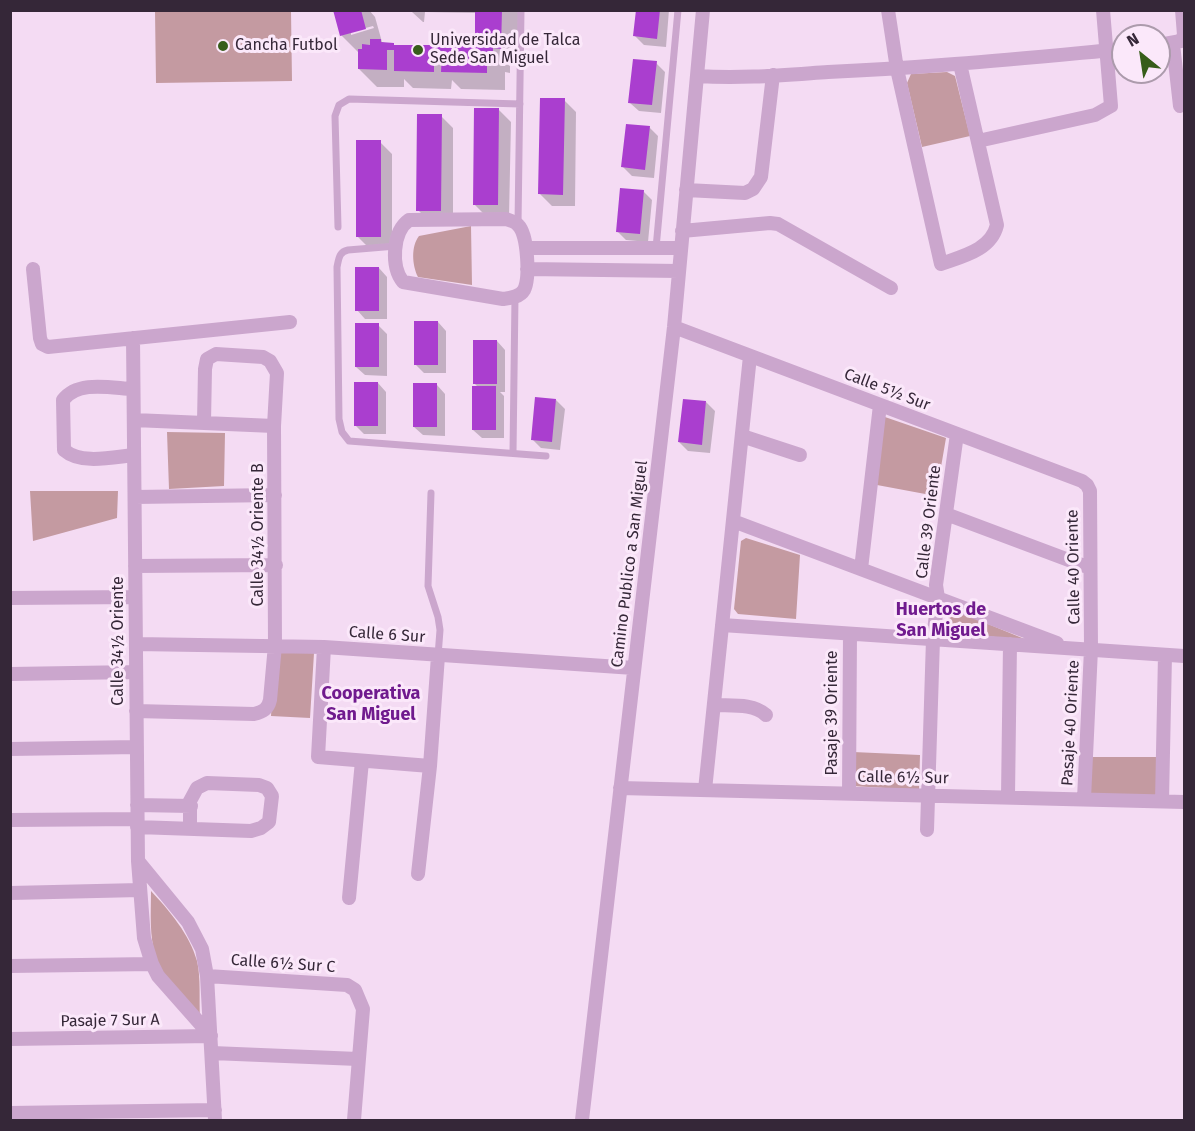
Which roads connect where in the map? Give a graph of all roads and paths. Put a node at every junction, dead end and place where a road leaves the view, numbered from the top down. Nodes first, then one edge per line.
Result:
1 (521, 10) edge
2 (678, 10) edge
3 (703, 10) edge
4 (888, 10) edge
5 (1103, 10) edge
6 (1182, 10) edge
7 (1171, 44) edge
8 (1107, 50) junction
9 (1111, 50) edge
10 (960, 64) junction
11 (1171, 67) edge
12 (897, 69) junction
13 (773, 75) junction
14 (697, 76) junction
15 (520, 104) junction
16 (1180, 106) dead end
17 (978, 141) junction
18 (686, 190) junction
19 (518, 224) junction
20 (339, 227) dead end
21 (682, 231) junction
22 (396, 246) junction
23 (527, 248) junction
24 (656, 248) junction
25 (681, 248) junction
26 (33, 269) dead end
27 (527, 269) junction
28 (679, 271) junction
29 (891, 288) dead end
30 (515, 297) junction
31 (290, 322) dead end
32 (674, 327) junction
33 (133, 338) junction
34 (750, 356) junction
35 (133, 389) junction
36 (880, 405) junction
37 (134, 420) junction
38 (204, 422) junction
39 (274, 426) junction
40 (957, 434) junction
41 (742, 436) junction
42 (513, 453) junction
43 (134, 455) junction
44 (546, 456) dead end
45 (800, 456) dead end
46 (1087, 485) joint
47 (431, 493) dead end
48 (275, 495) junction
49 (135, 497) junction
50 (946, 514) junction
51 (733, 521) junction
52 (135, 566) junction
53 (276, 566) junction
54 (1090, 568) junction
55 (861, 569) junction
56 (135, 597) junction
57 (10, 598) edge
58 (938, 598) junction
59 (722, 625) junction
60 (850, 634) junction
61 (933, 639) junction
62 (136, 644) junction
63 (1010, 644) junction
64 (275, 645) junction
65 (324, 647) junction
66 (1071, 648) junction
67 (1091, 650) junction
68 (1165, 655) junction
69 (438, 656) junction
70 (1185, 656) edge
71 (634, 668) junction
72 (136, 672) junction
73 (10, 674) edge
74 (714, 705) junction
75 (136, 711) junction
76 (766, 715) dead end
77 (136, 747) junction
78 (10, 749) edge
79 (362, 761) junction
80 (430, 766) junction
81 (620, 788) junction
82 (705, 790) junction
83 (849, 793) junction
84 (928, 795) junction
85 (1008, 796) junction
86 (1084, 799) junction
87 (1162, 801) junction
88 (1185, 802) edge
89 (137, 805) junction
90 (191, 806) junction
91 (10, 820) edge
92 (137, 823) junction
93 (190, 828) junction
94 (927, 830) dead end
95 (138, 861) junction
96 (418, 874) dead end
97 (140, 890) junction
98 (10, 893) edge
99 (349, 898) dead end
100 (152, 964) junction
101 (10, 966) edge
102 (207, 976) junction
103 (211, 1036) junction
104 (10, 1039) edge
105 (212, 1053) junction
106 (358, 1059) junction
107 (10, 1113) edge
108 (215, 1115) edge
109 (354, 1120) edge
110 (582, 1120) edge

1 - 15 lane
2 - 24 lane
3 - 14 street, Camino Publico a San Miguel
4 - 12 street
5 - 8 street
6 - 7 street
8 - 9 street
8 - 10 street
8 - 17 street
10 - 12 street
10 - 17 street
11 - 16 street
12 - 13 street
12 - 17 street
13 - 14 street
13 - 18 street
14 - 18 street, Camino Publico a San Miguel
15 - 19 lane
15 - 20 lane
18 - 21 street, Camino Publico a San Miguel
19 - 22 street
19 - 23 street
21 - 25 street, Camino Publico a San Miguel
21 - 29 street
22 - 30 street
22 - 42 lane
23 - 24 street
23 - 27 street
24 - 25 street
25 - 28 street, Camino Publico a San Miguel
26 - 33 street
27 - 28 street
27 - 30 street
28 - 32 street, Camino Publico a San Miguel
30 - 42 lane
31 - 33 street
32 - 34 street, Calle 5½ Sur
32 - 71 street, Camino Publico a San Miguel
33 - 35 street, Calle 34½ Oriente
34 - 36 street, Calle 5½ Sur
34 - 41 street
35 - 37 street, Calle 34½ Oriente
35 - 43 street
36 - 40 street, Calle 5½ Sur
36 - 55 street
37 - 38 street
37 - 43 street, Calle 34½ Oriente
38 - 39 street
38 - 39 street, Calle 34½ Oriente B
39 - 48 street, Calle 34½ Oriente B
40 - 46 street, Calle 5½ Sur
40 - 50 street, Calle 39 Oriente
41 - 45 street
41 - 51 street
42 - 44 lane
43 - 49 street, Calle 34½ Oriente
46 - 54 street, Calle 40 Oriente
47 - 69 lane
48 - 49 street
48 - 53 street, Calle 34½ Oriente B
49 - 52 street, Calle 34½ Oriente
50 - 54 street
50 - 58 street, Calle 39 Oriente
51 - 55 street
51 - 59 street
52 - 53 street
52 - 56 street, Calle 34½ Oriente
53 - 64 street, Calle 34½ Oriente B
54 - 67 street, Calle 40 Oriente
55 - 58 street
56 - 57 street
56 - 62 street, Calle 34½ Oriente
58 - 61 street, Calle 39 Oriente
58 - 66 street
59 - 60 street
59 - 74 street
60 - 61 street
60 - 83 street, Pasaje 39 Oriente
61 - 63 street
61 - 84 street, Calle 39 Oriente
62 - 64 street, Calle 6 Sur
62 - 72 street, Calle 34½ Oriente
63 - 66 street
63 - 85 street
64 - 65 street, Calle 6 Sur
64 - 75 street, Calle 34½ Oriente B
65 - 69 street, Calle 6 Sur
65 - 79 street
66 - 67 street
67 - 68 street
67 - 86 street, Pasaje 40 Oriente
68 - 70 street
68 - 87 street
69 - 71 street, Calle 6 Sur
69 - 80 street
71 - 81 street, Camino Publico a San Miguel
72 - 73 street
72 - 75 street, Calle 34½ Oriente
74 - 76 street
74 - 82 street
75 - 77 street, Calle 34½ Oriente
77 - 78 street
77 - 89 street, Calle 34½ Oriente
79 - 80 street
79 - 99 street
80 - 96 street
81 - 82 street, Calle 6½ Sur
81 - 110 street, Camino Publico a San Miguel
82 - 83 street, Calle 6½ Sur
83 - 84 street, Calle 6½ Sur
84 - 85 street, Calle 6½ Sur
84 - 94 street, Calle 39 Oriente
85 - 86 street, Calle 6½ Sur
86 - 87 street, Calle 6½ Sur
87 - 88 street, Calle 6½ Sur
89 - 90 street
89 - 92 street, Calle 34½ Oriente
90 - 93 street
90 - 93 street
91 - 92 street
92 - 93 street
92 - 95 street, Calle 34½ Oriente
95 - 97 street, Calle 34½ Oriente
95 - 102 street
97 - 98 street
97 - 100 street, Calle 34½ Oriente
100 - 101 street
100 - 103 street, Calle 34½ Oriente
102 - 103 street
102 - 106 street, Calle 6½ Sur C
103 - 104 street, Pasaje 7 Sur A
103 - 105 street
105 - 106 street
105 - 108 street
106 - 109 street
107 - 108 street

